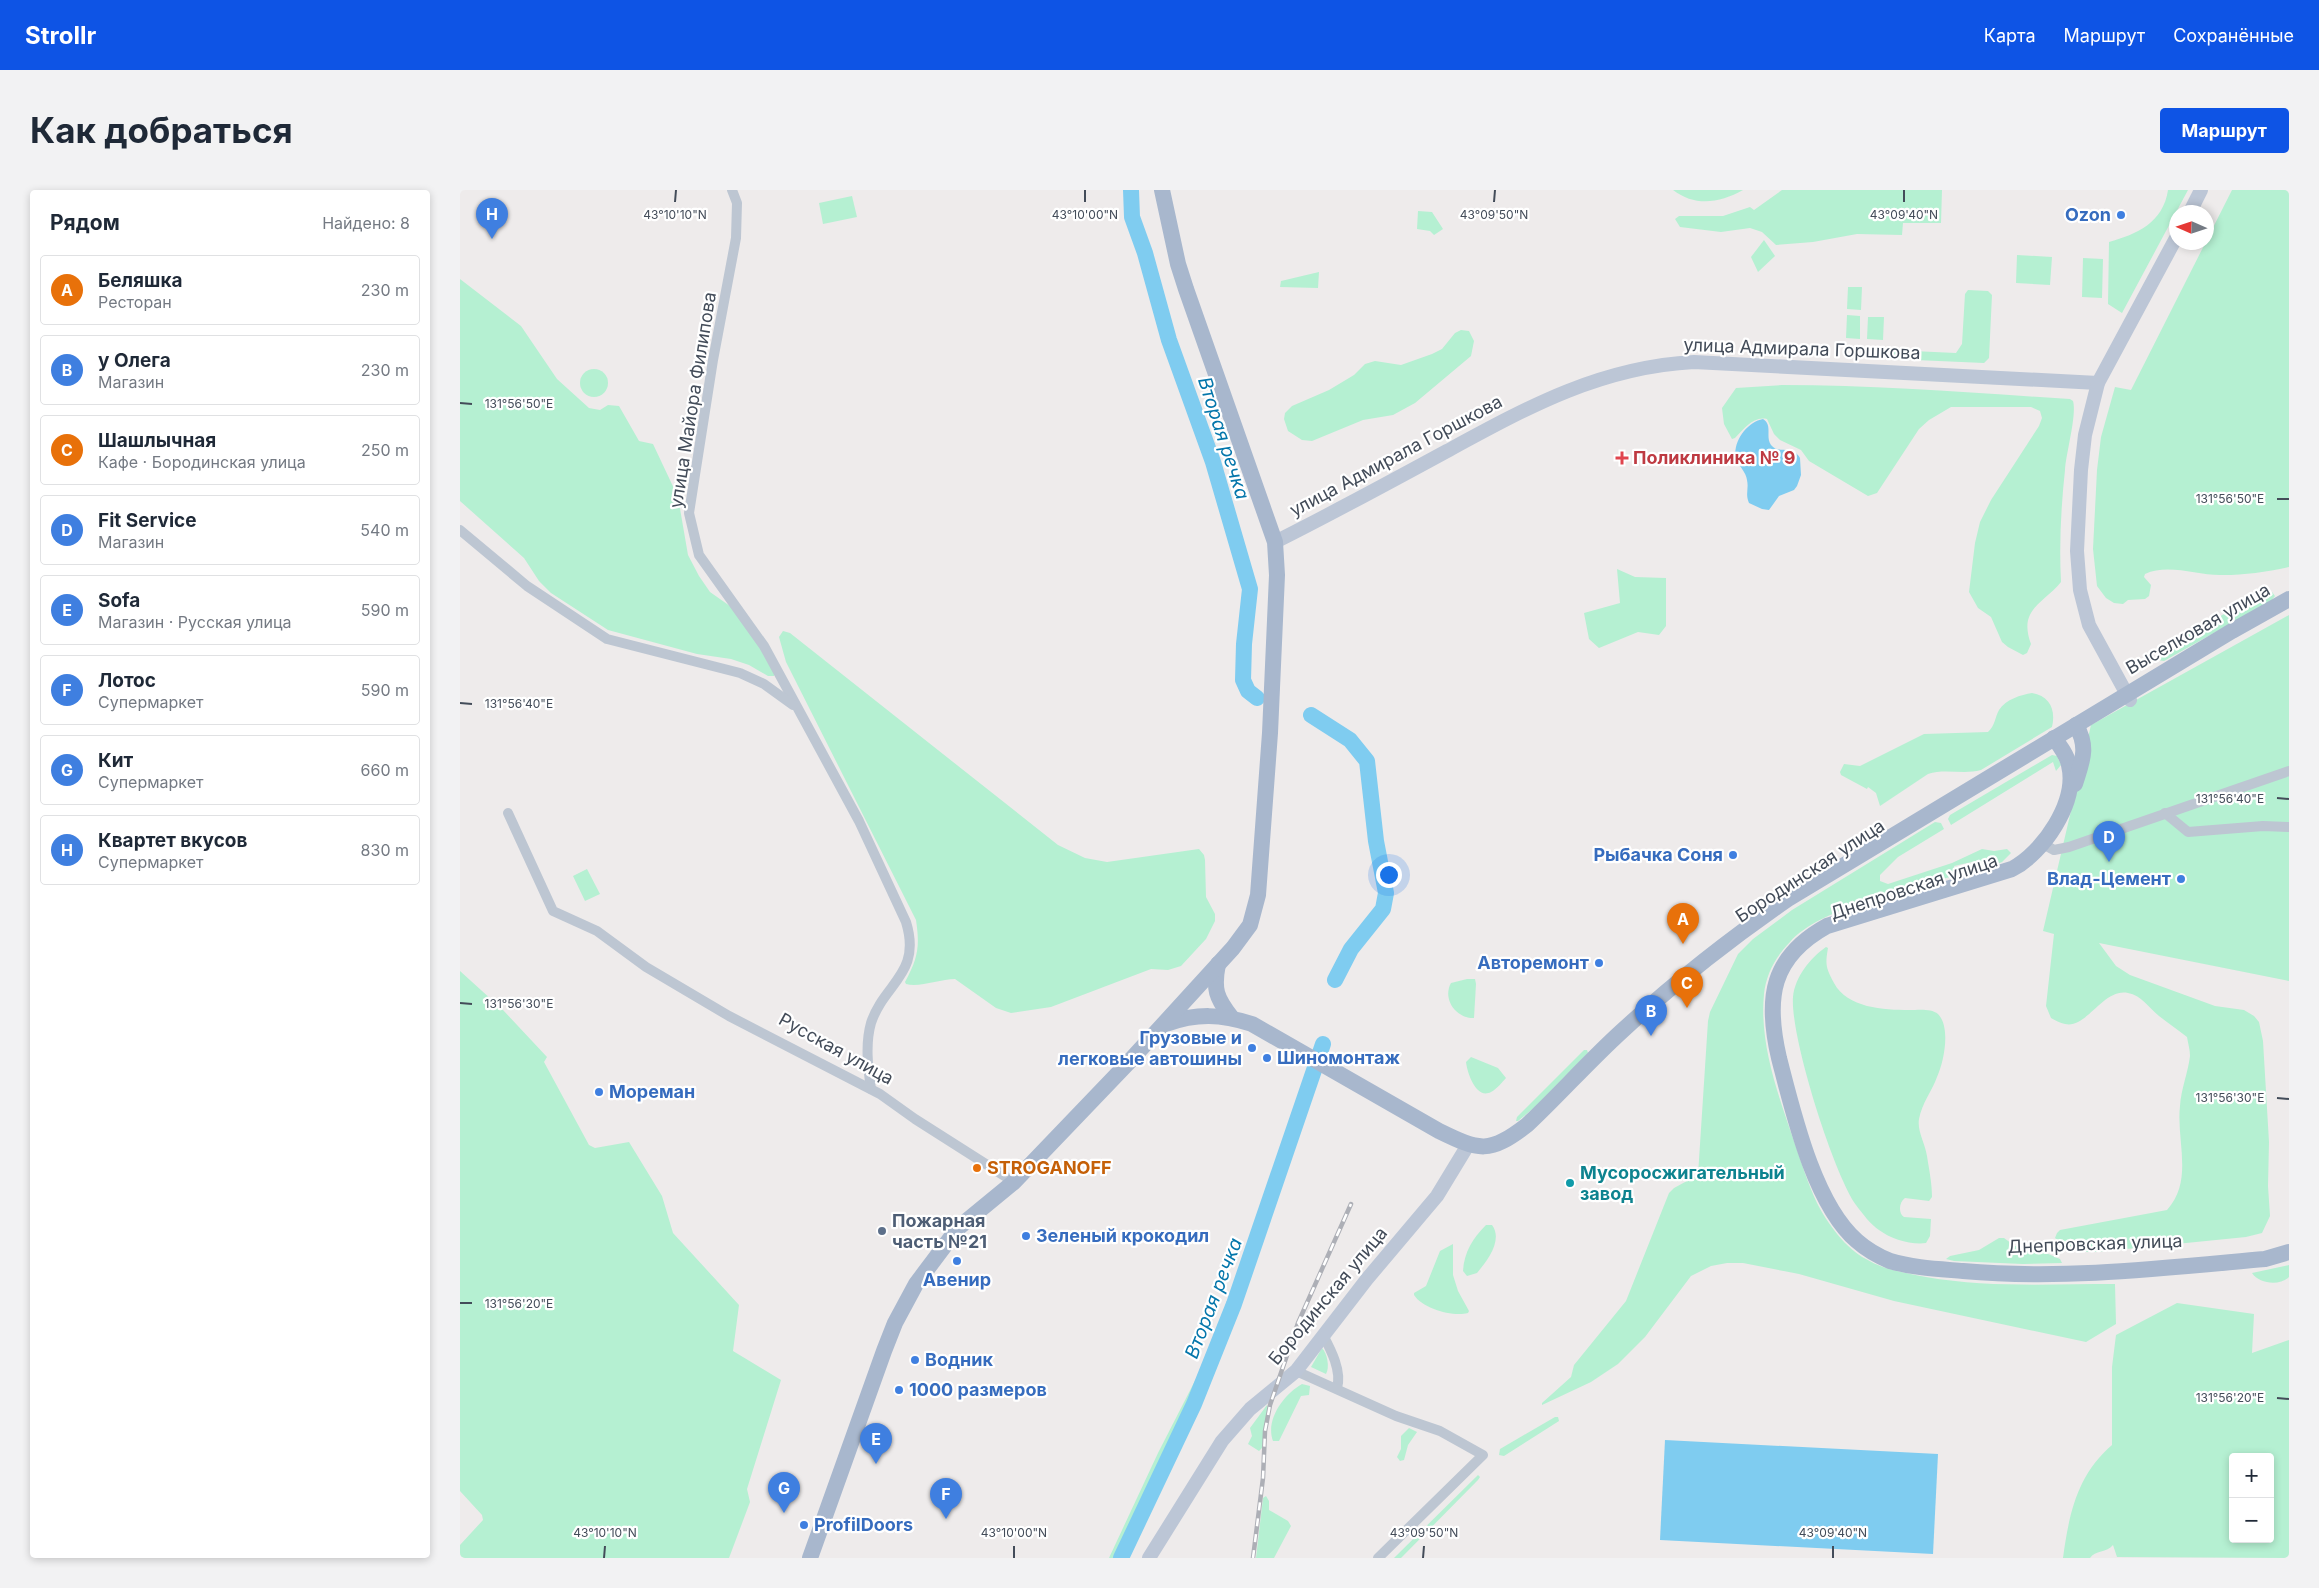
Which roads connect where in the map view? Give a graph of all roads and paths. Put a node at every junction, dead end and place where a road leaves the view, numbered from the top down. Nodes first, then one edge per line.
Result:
1 (732, 190) edge
2 (1162, 190) edge
3 (2201, 190) edge
4 (2194, 205) edge
5 (2170, 250) edge
6 (2098, 383) junction
7 (460, 530) edge
8 (1275, 542) junction
9 (2289, 599) edge
10 (2289, 608) edge
11 (2128, 697) junction
12 (796, 707) junction
13 (2078, 727) junction
14 (2056, 740) junction
15 (2289, 771) edge
16 (508, 813) dead end
17 (2164, 813) junction
18 (2289, 826) edge
19 (2046, 846) junction
20 (1218, 964) junction
21 (1232, 1018) junction
22 (1164, 1025) junction
23 (871, 1089) junction
24 (1466, 1148) junction
25 (1014, 1182) junction
26 (2289, 1248) edge
27 (2289, 1252) edge
28 (1323, 1336) junction
29 (1296, 1371) junction
30 (1337, 1388) junction
31 (810, 1558) edge
32 (1149, 1558) edge
33 (1378, 1558) edge

1 - 12 street, улица Майора Филипова
2 - 8 main road, улица Адмирала Горшкова
3 - 4 main road
5 - 6 main road
6 - 8 main road, улица Адмирала Горшкова
6 - 11 main road
7 - 12 street
8 - 20 main road, улица Адмирала Горшкова
9 - 11 main road, Выселковая улица
10 - 11 main road, Выселковая улица
11 - 13 main road, Бородинская улица
12 - 23 street, улица Майора Филипова
13 - 14 main road, Бородинская улица
13 - 19 main road, Днепровская улица
14 - 19 main road, Днепровская улица
14 - 24 main road, Бородинская улица
15 - 17 street
16 - 23 street, Русская улица
17 - 18 street
17 - 19 street
19 - 26 main road, Днепровская улица
19 - 27 main road, Днепровская улица
20 - 21 main road
20 - 22 main road, улица Адмирала Горшкова
21 - 22 main road
21 - 24 main road, Бородинская улица
22 - 25 main road
23 - 25 street, Русская улица
24 - 28 main road, Бородинская улица
25 - 31 main road
28 - 29 main road, Бородинская улица
28 - 30 street
29 - 30 street
29 - 32 main road, Бородинская улица
30 - 33 street

